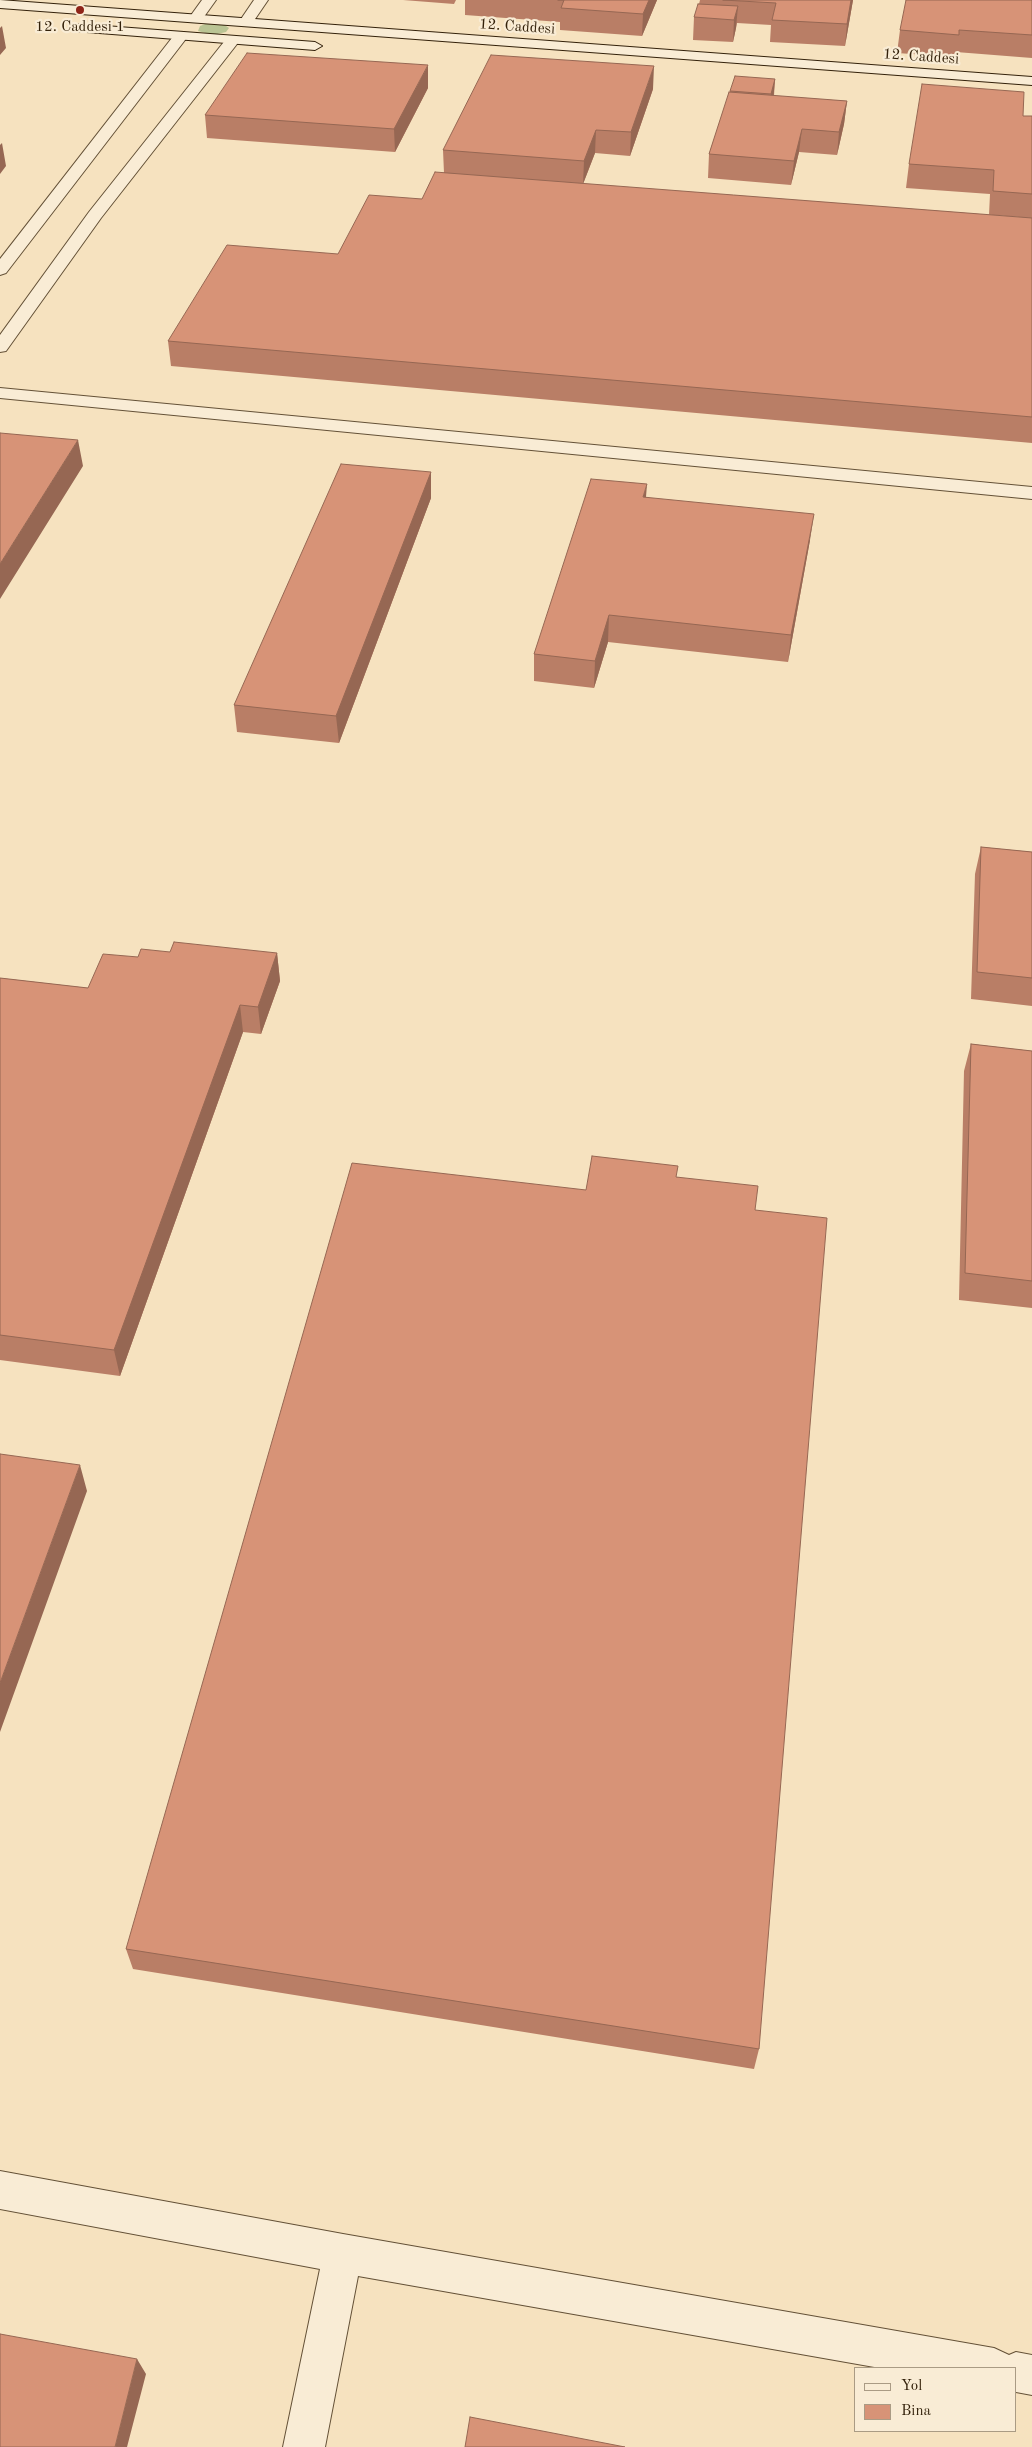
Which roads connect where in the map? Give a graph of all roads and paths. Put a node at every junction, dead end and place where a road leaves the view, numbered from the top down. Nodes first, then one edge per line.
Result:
1 (209, 0) edge
2 (261, 0) edge
3 (0, 4) edge
4 (196, 18) junction
5 (246, 22) junction
6 (61, 27) dead end
7 (180, 37) junction
8 (232, 41) junction
9 (330, 47) dead end
10 (1032, 81) edge
11 (0, 270) edge
12 (0, 347) edge
13 (0, 393) edge
14 (1032, 493) edge
15 (0, 2190) edge
16 (342, 2254) junction
17 (988, 2367) edge
18 (1017, 2372) edge
19 (1032, 2375) edge
20 (304, 2447) edge

1 - 4 street
2 - 5 street
3 - 4 street, 12. Caddesi
4 - 5 street, 12. Caddesi
4 - 7 street
5 - 8 street
5 - 10 street, 12. Caddesi
6 - 7 street
7 - 8 street
7 - 11 street
8 - 9 street
8 - 12 street
13 - 14 street
15 - 16 street
16 - 17 street
16 - 20 street
18 - 19 street

